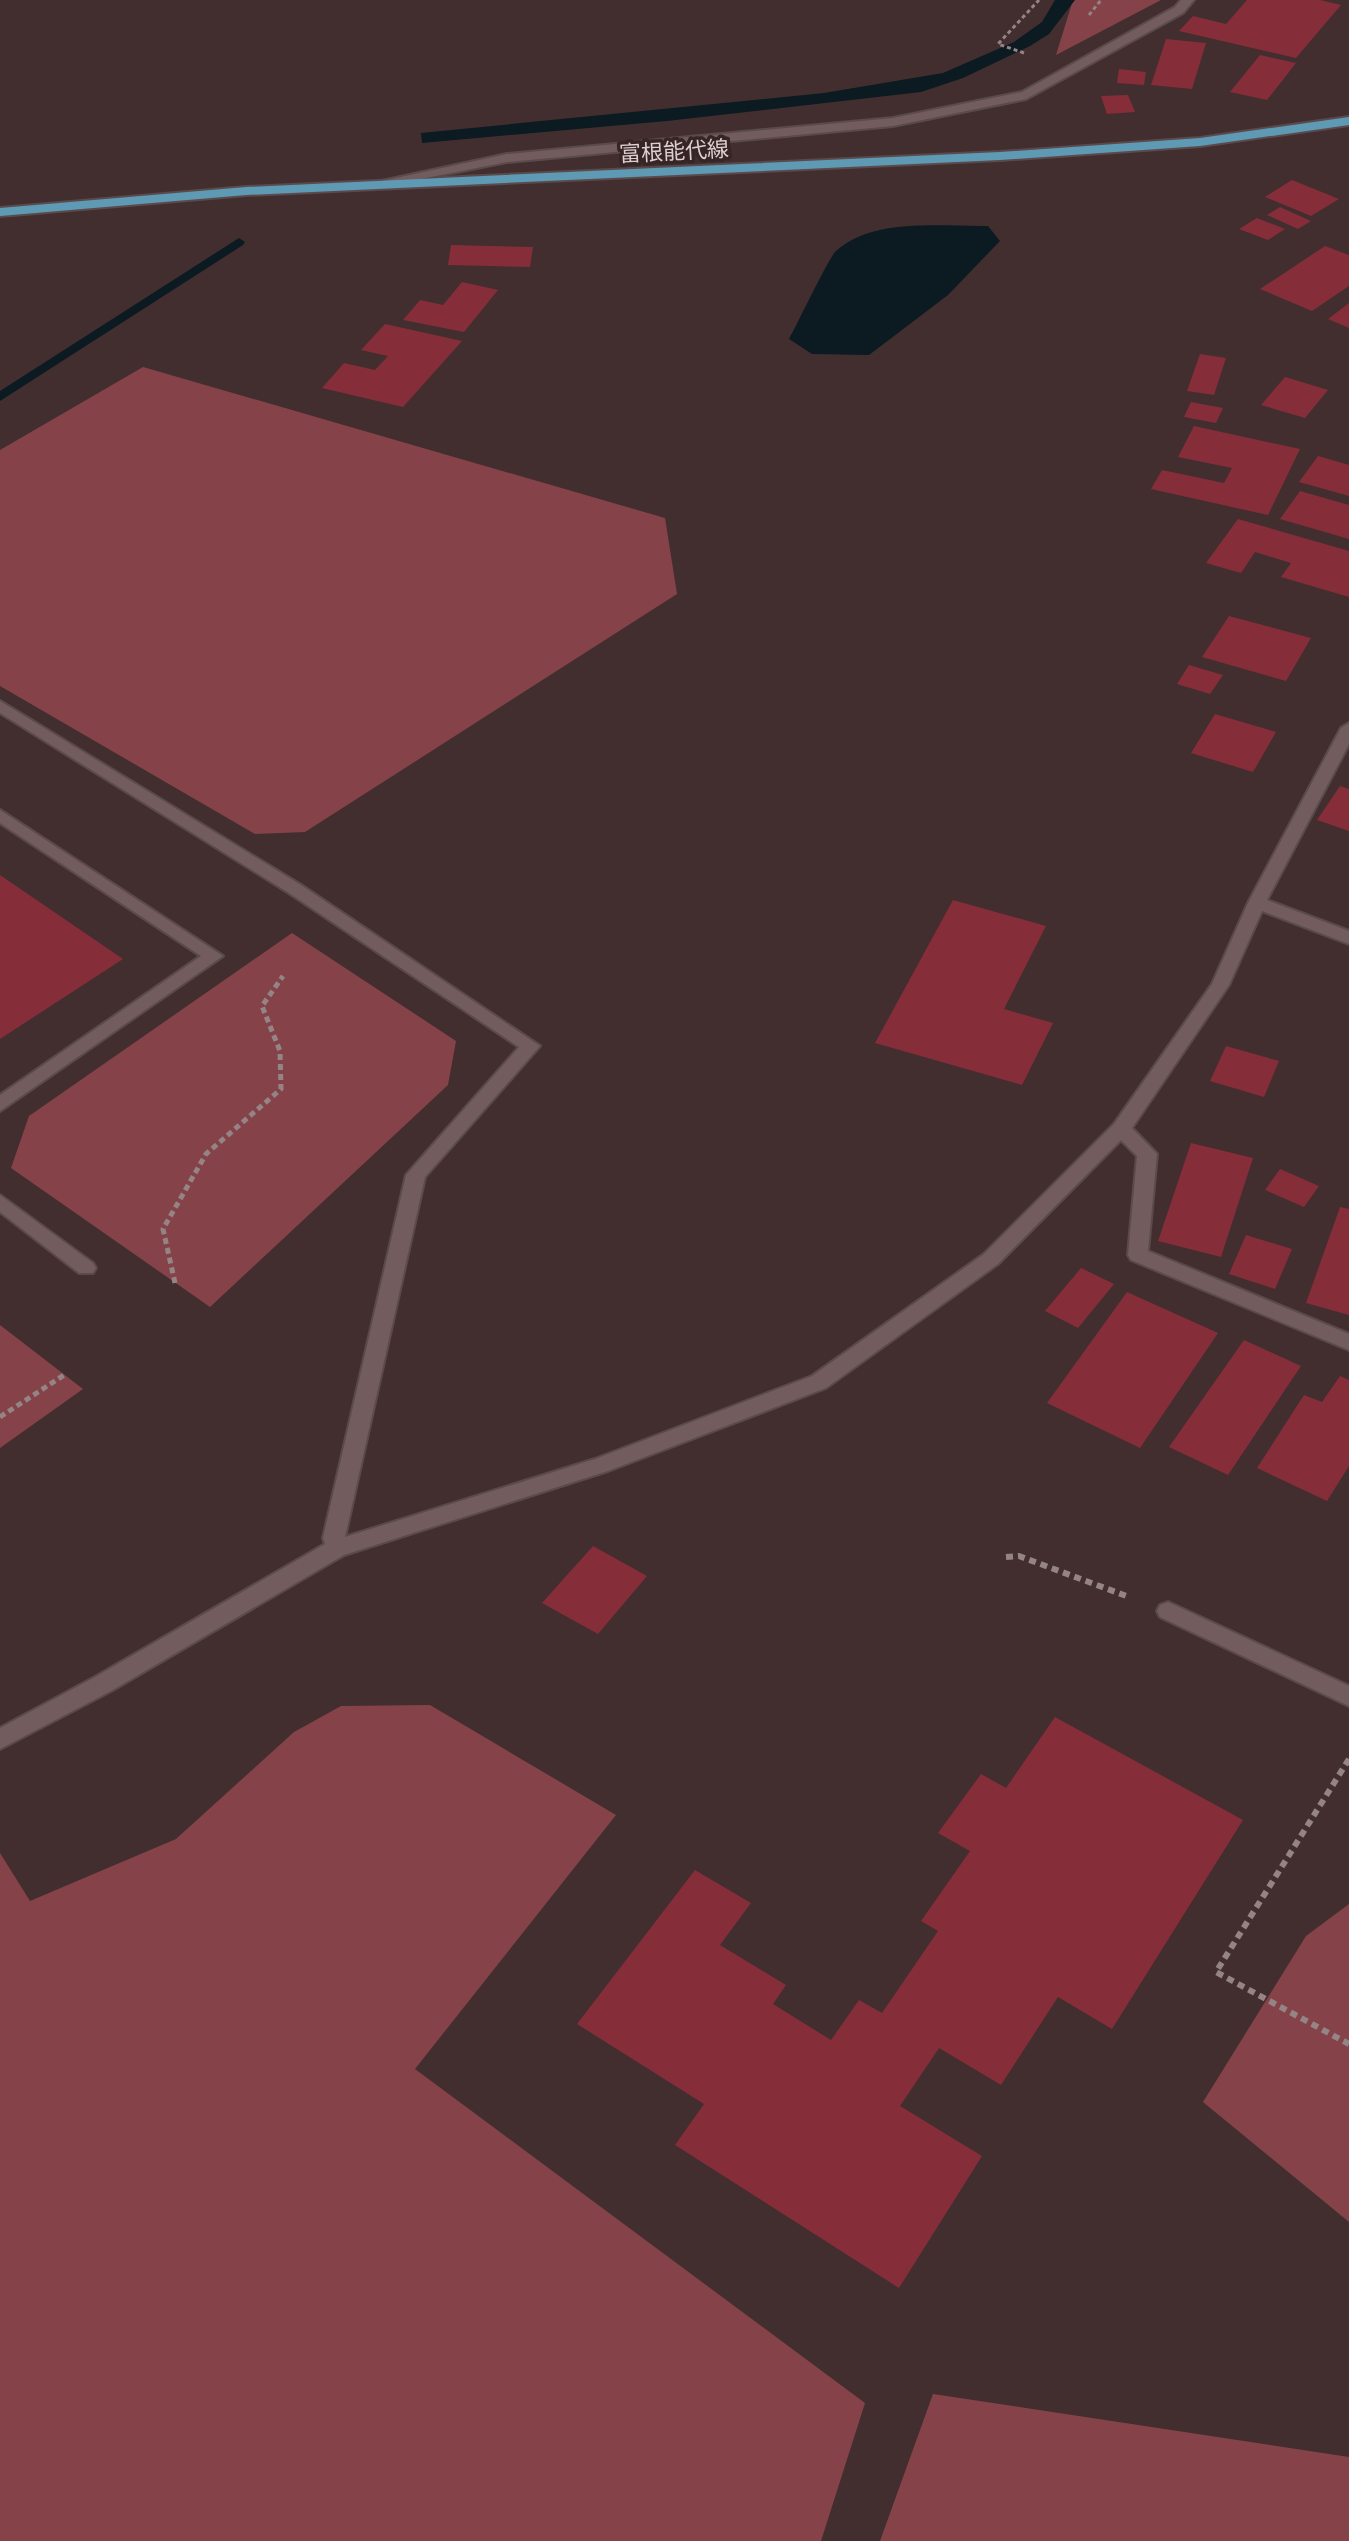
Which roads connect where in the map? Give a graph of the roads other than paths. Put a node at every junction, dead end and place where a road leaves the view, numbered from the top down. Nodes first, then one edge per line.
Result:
1 (1188, 0) edge
2 (1349, 121) edge
3 (375, 184) junction
4 (0, 212) edge
5 (0, 706) edge
6 (1349, 728) edge
7 (0, 815) edge
8 (1257, 903) junction
9 (1349, 938) edge
10 (0, 1104) edge
11 (1121, 1129) junction
12 (0, 1202) edge
13 (86, 1268) dead end
14 (1349, 1342) edge
15 (337, 1548) junction
16 (1168, 1611) road end
17 (1349, 1696) edge
18 (0, 1739) edge

1 - 3 street
2 - 3 main road, 富根能代線
3 - 4 main road, 富根能代線
5 - 15 street
6 - 8 street
7 - 10 street
8 - 9 street
8 - 11 street
11 - 14 street
11 - 15 street
12 - 13 street
15 - 18 street
16 - 17 street

